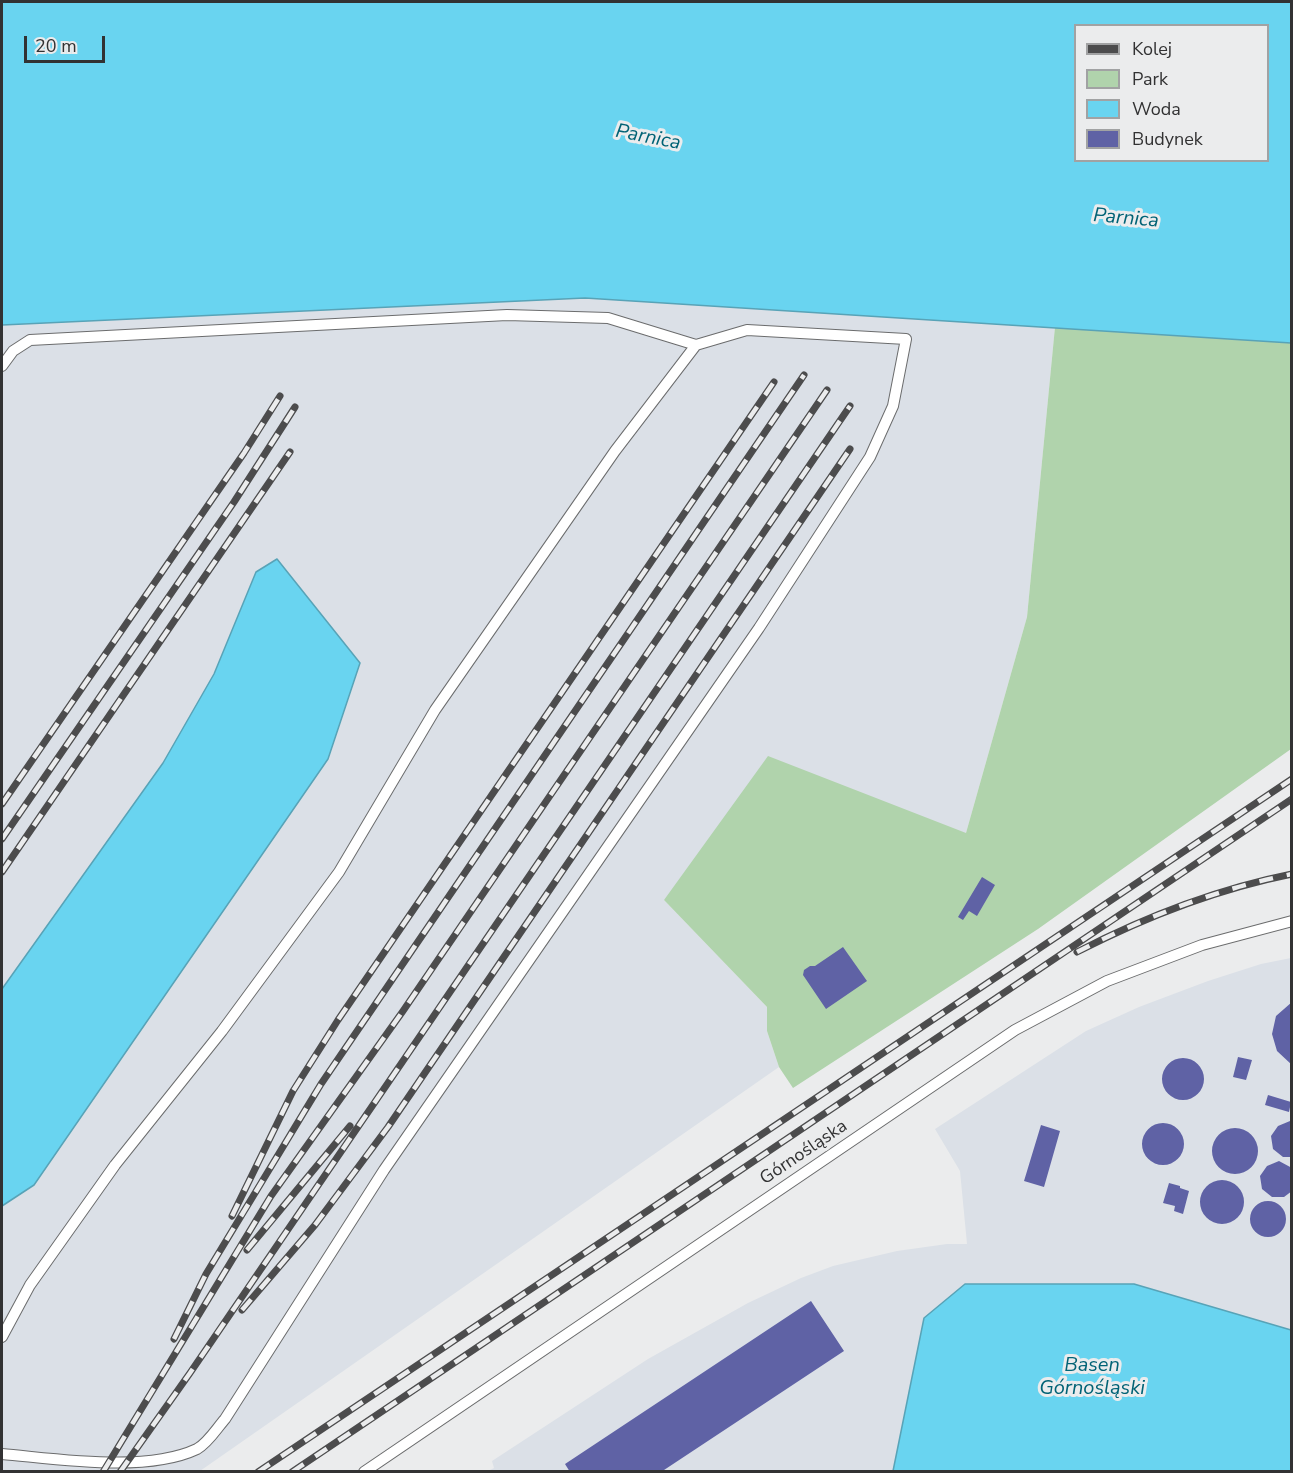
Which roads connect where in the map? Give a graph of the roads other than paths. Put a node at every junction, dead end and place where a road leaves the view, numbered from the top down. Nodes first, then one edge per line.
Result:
1 (696, 345) junction
2 (2, 366) edge
3 (1292, 921) edge
4 (2, 1336) edge
5 (2, 1454) edge
6 (364, 1472) edge

1 - 2 lane
1 - 4 lane
1 - 5 lane
3 - 6 lane, Górnośląska

